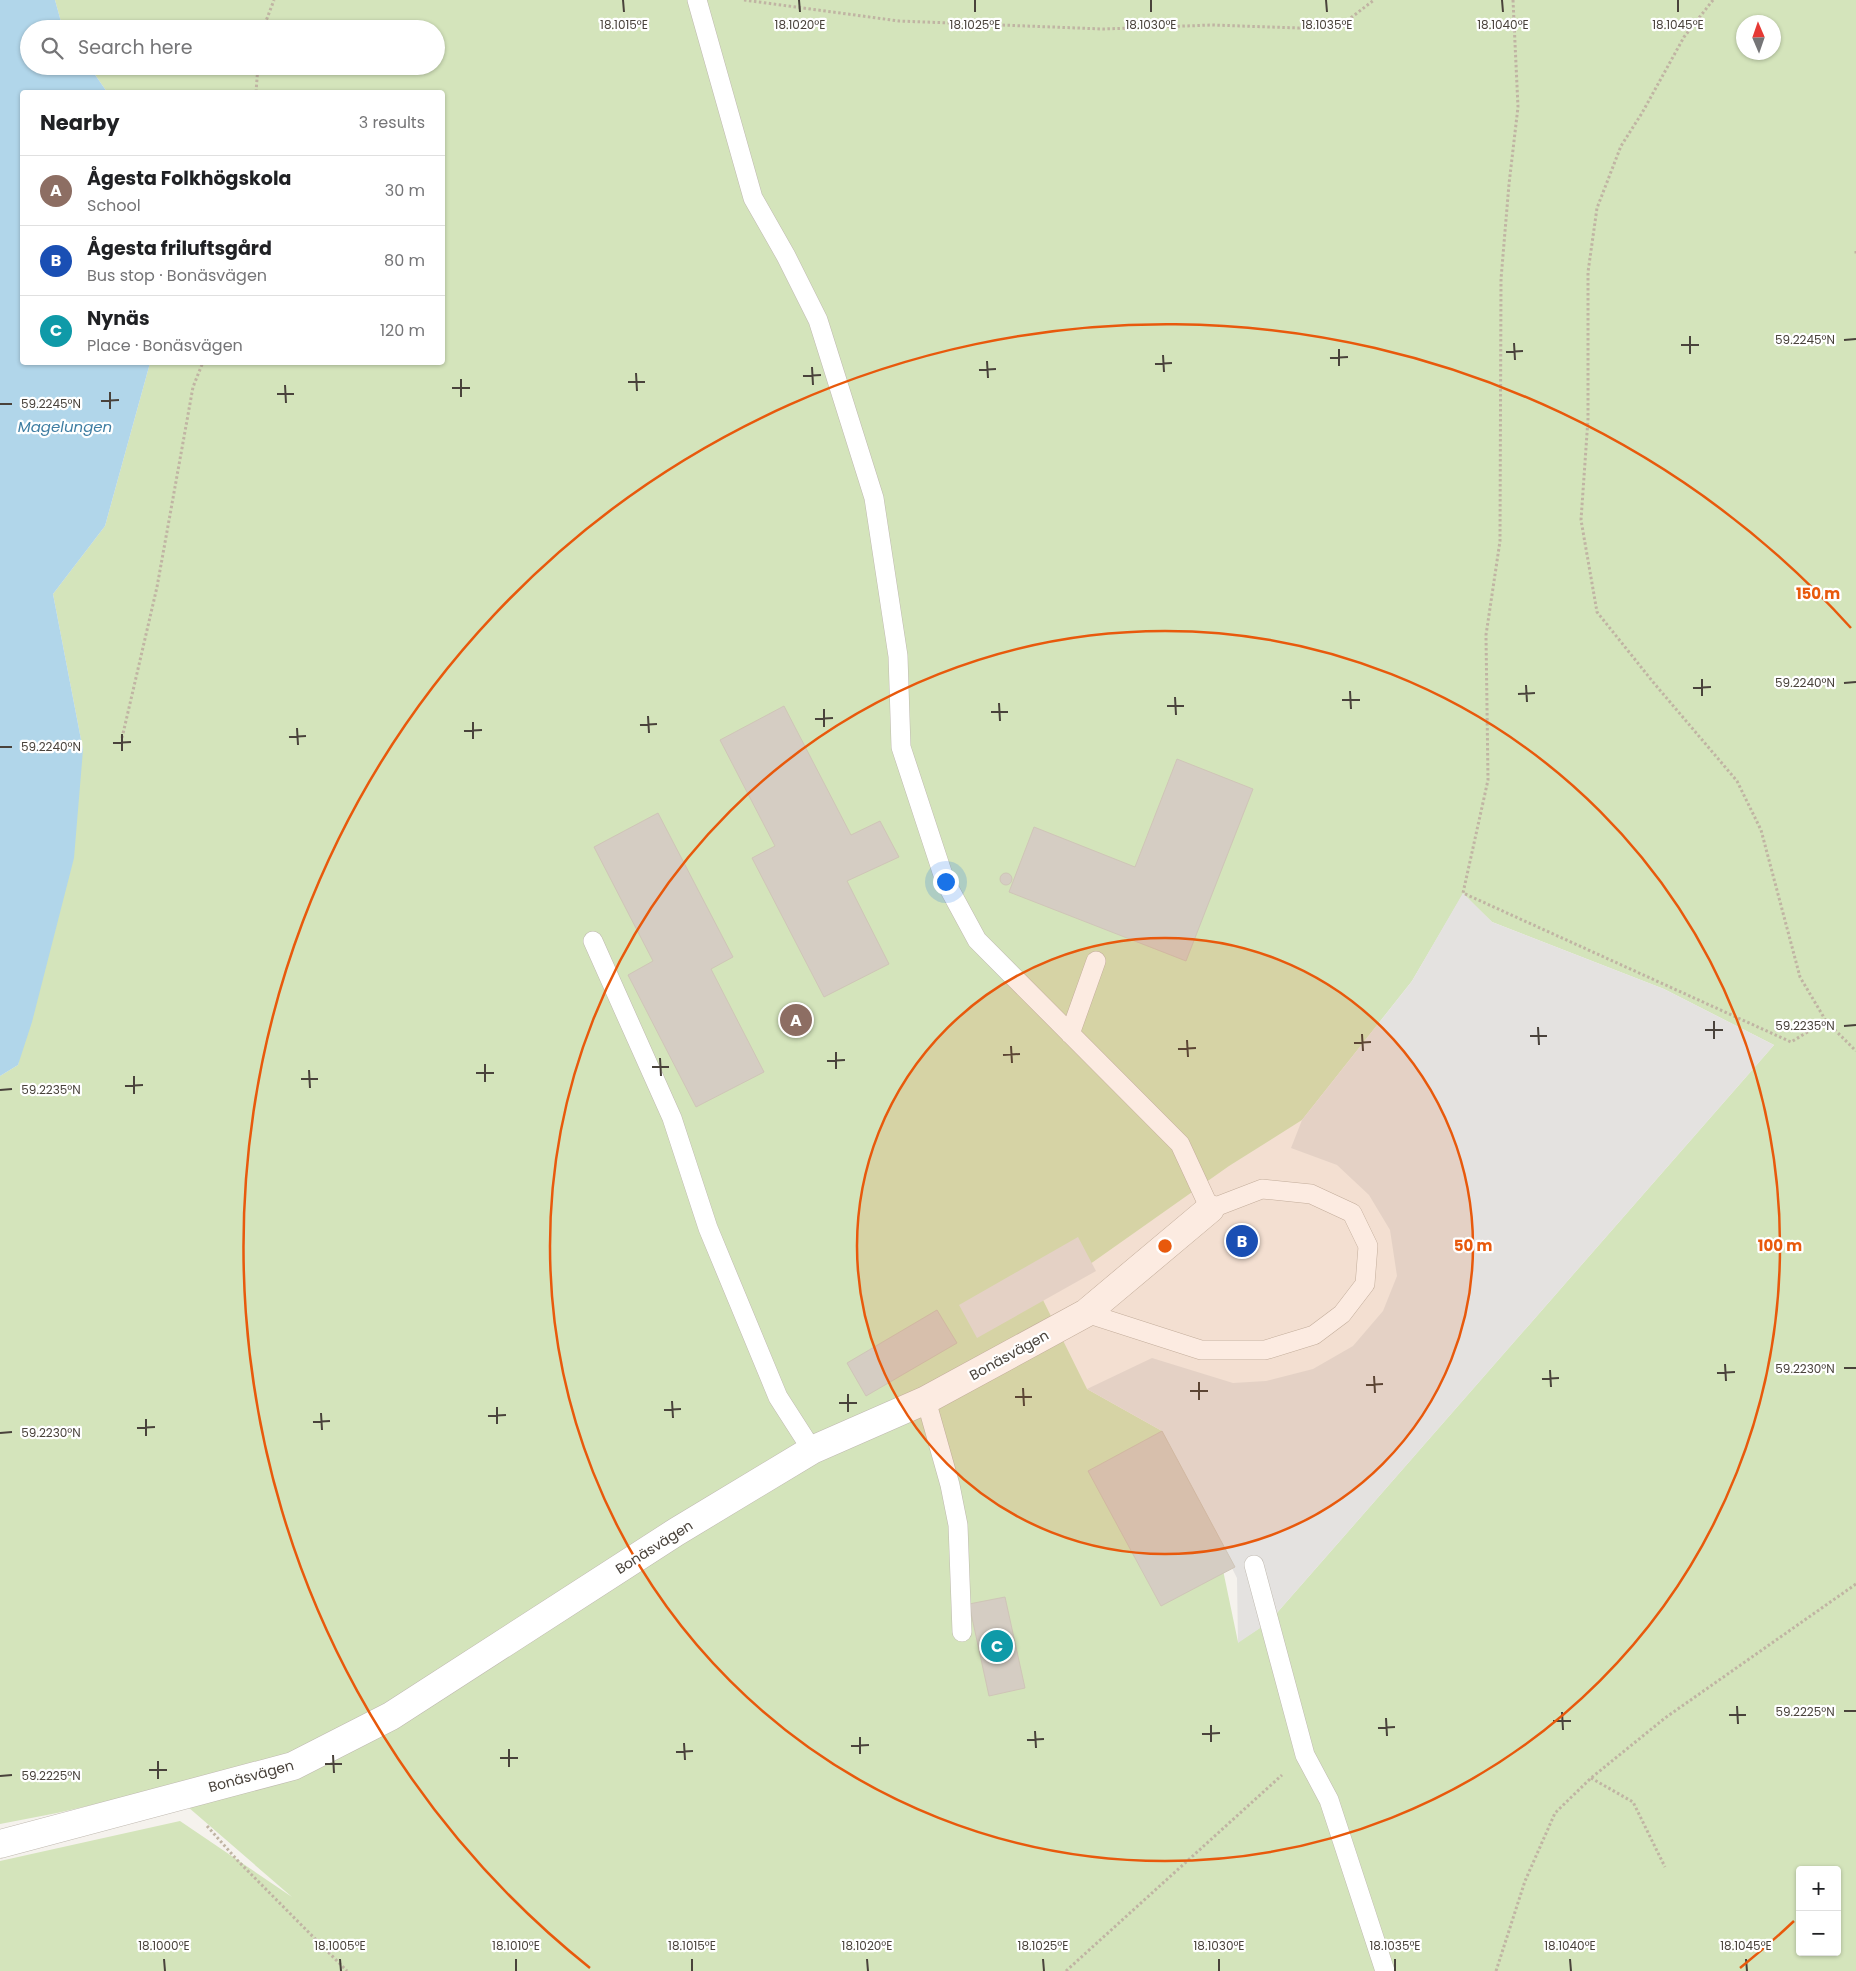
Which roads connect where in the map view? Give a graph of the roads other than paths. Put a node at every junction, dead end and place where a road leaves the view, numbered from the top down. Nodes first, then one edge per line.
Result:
1 (697, 0) edge
2 (593, 941) dead end
3 (1096, 961) dead end
4 (1070, 1034) junction
5 (1210, 1209) junction
6 (1086, 1312) junction
7 (926, 1400) junction
8 (812, 1450) junction
9 (1254, 1564) dead end
10 (962, 1632) dead end
11 (0, 1844) edge
12 (1385, 1971) edge

1 - 4 lane
2 - 8 lane
3 - 4 lane
4 - 5 lane
5 - 6 street, Bonäsvägen
5 - 6 lane
6 - 7 street, Bonäsvägen
7 - 8 street, Bonäsvägen
7 - 10 lane
8 - 11 street, Bonäsvägen
9 - 12 lane

